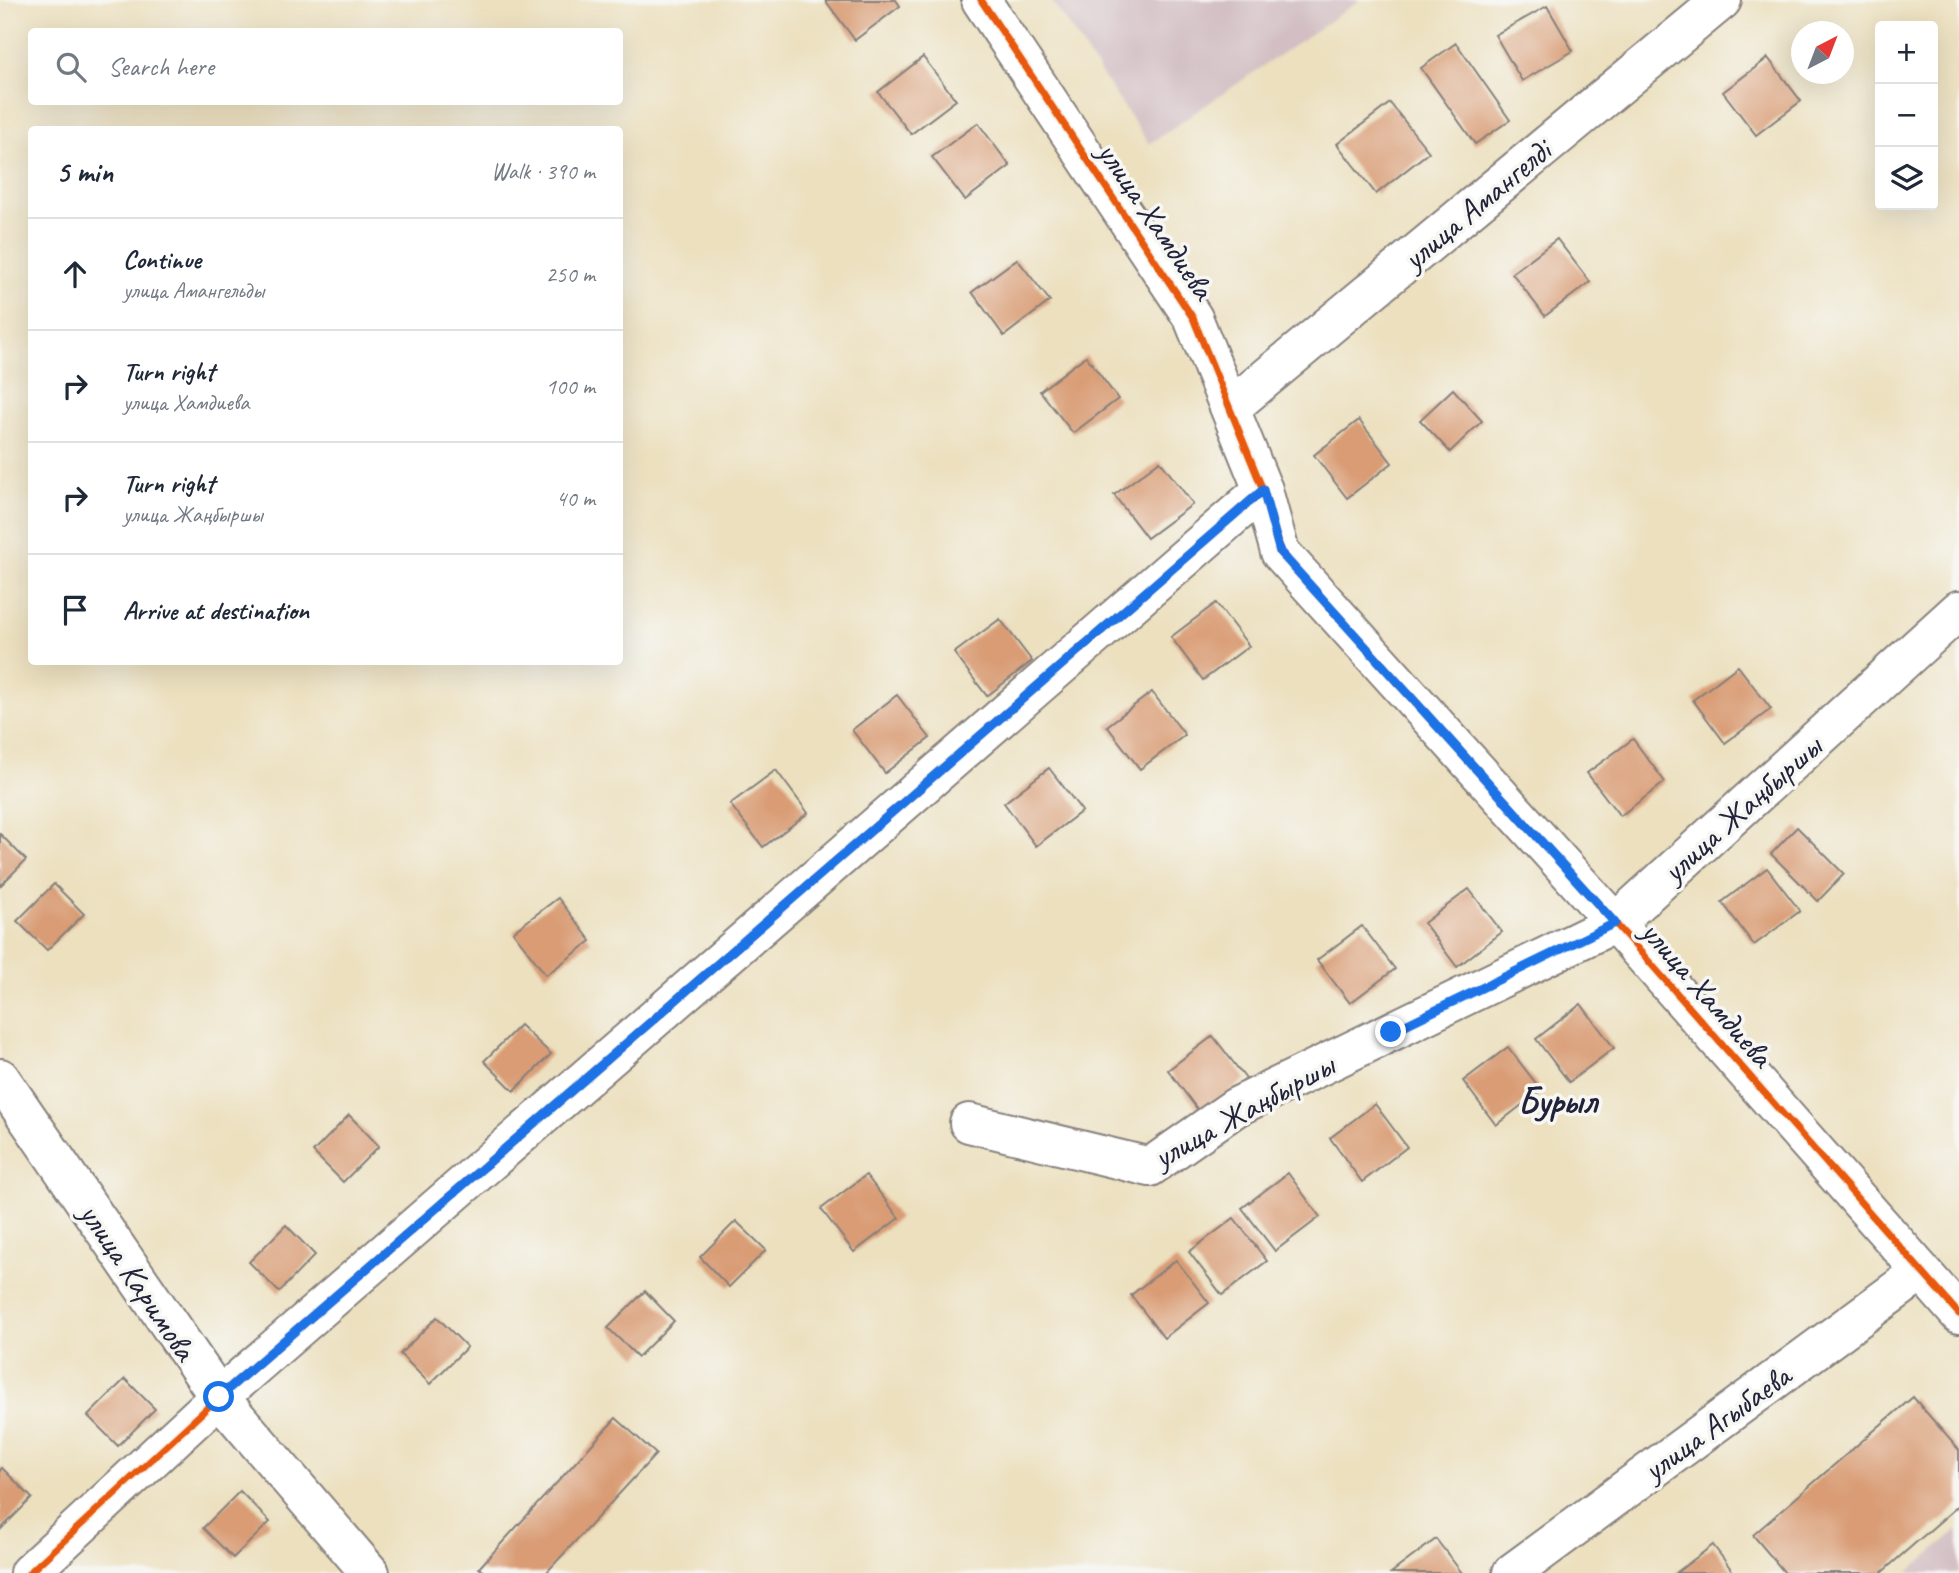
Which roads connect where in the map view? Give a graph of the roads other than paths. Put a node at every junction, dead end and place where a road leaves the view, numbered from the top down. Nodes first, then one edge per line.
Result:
1 (981, 0) edge
2 (1722, 0) edge
3 (1230, 408) junction
4 (1263, 490) junction
5 (1959, 610) edge
6 (1615, 923) junction
7 (0, 1078) edge
8 (969, 1123) dead end
9 (1921, 1272) junction
10 (1959, 1313) edge
11 (219, 1397) junction
12 (29, 1573) edge
13 (370, 1573) edge
14 (1513, 1573) edge

1 - 3 street, улица Хамдиева
2 - 3 street, улица Амангелді
3 - 4 street, улица Хамдиева
4 - 6 street, улица Хамдиева
4 - 11 street
5 - 6 street, улица Жаңбыршы
6 - 8 street, улица Жаңбыршы
6 - 9 street, улица Хамдиева
7 - 11 street, улица Каримова
9 - 10 street, улица Хамдиева
9 - 14 street, улица Агыбаева
11 - 12 street
11 - 13 street, улица Каримова

